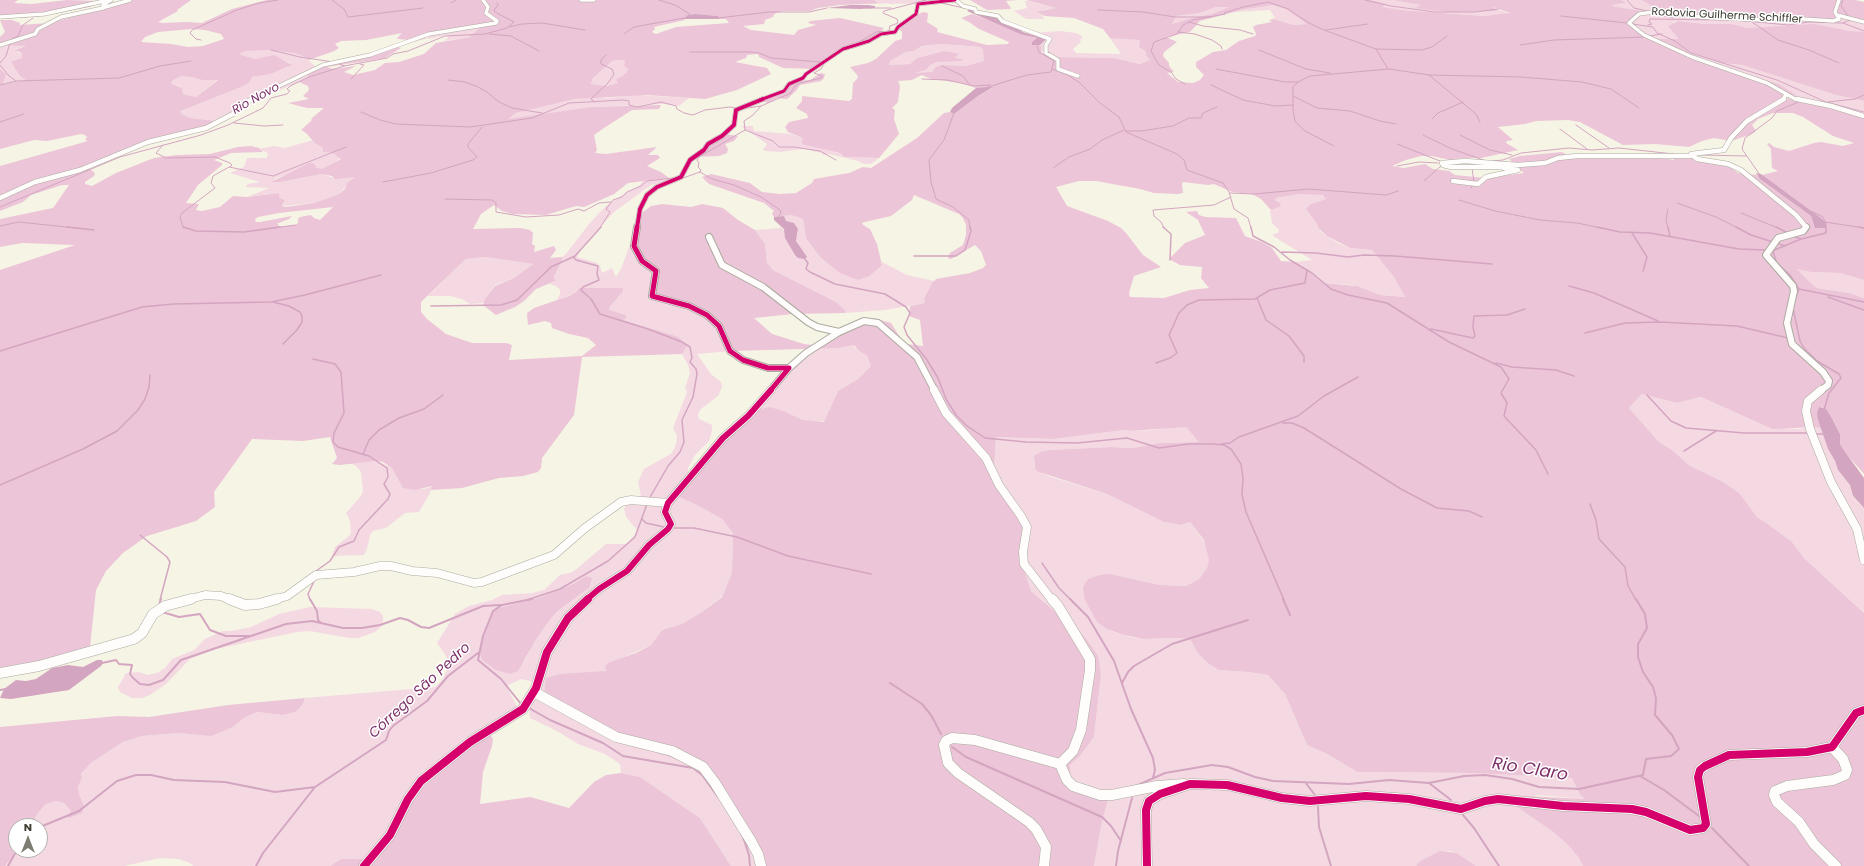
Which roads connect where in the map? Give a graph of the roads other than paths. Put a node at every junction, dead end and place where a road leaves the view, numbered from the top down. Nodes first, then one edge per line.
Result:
1 (110, 0) edge
2 (130, 0) edge
3 (483, 0) edge
4 (581, 0) edge
5 (594, 0) edge
6 (955, 0) edge
7 (1839, 0) edge
8 (102, 8) junction
9 (1836, 15) junction
10 (0, 16) edge
11 (1864, 22) edge
12 (0, 45) edge
13 (1078, 76) dead end
14 (1786, 94) junction
15 (1864, 116) edge
16 (1691, 156) junction
17 (1453, 181) dead end
18 (0, 198) edge
19 (709, 237) dead end
20 (839, 332) junction
21 (789, 368) junction
22 (668, 503) junction
23 (1864, 560) edge
24 (0, 673) edge
25 (534, 692) junction
26 (1864, 710) edge
27 (1832, 747) junction
28 (1060, 764) junction
29 (1190, 784) junction
30 (364, 866) edge
31 (760, 866) edge
32 (1044, 866) edge
33 (1147, 866) edge
34 (1836, 866) edge

1 - 8 street
1 - 10 street
2 - 8 street
3 - 18 street
4 - 5 street
6 - 13 street
6 - 21 street
7 - 9 street
8 - 12 street
9 - 11 street
9 - 14 street, Rodovia Guilherme Schiffler
14 - 15 street, Rodovia Guilherme Schiffler
14 - 16 street
16 - 17 street
16 - 23 street
19 - 20 street
20 - 21 street
20 - 28 street
21 - 22 street
22 - 24 street
22 - 25 street
25 - 30 street
25 - 31 street
26 - 27 street
27 - 29 street
27 - 34 street
28 - 29 street
28 - 32 street
29 - 33 street

